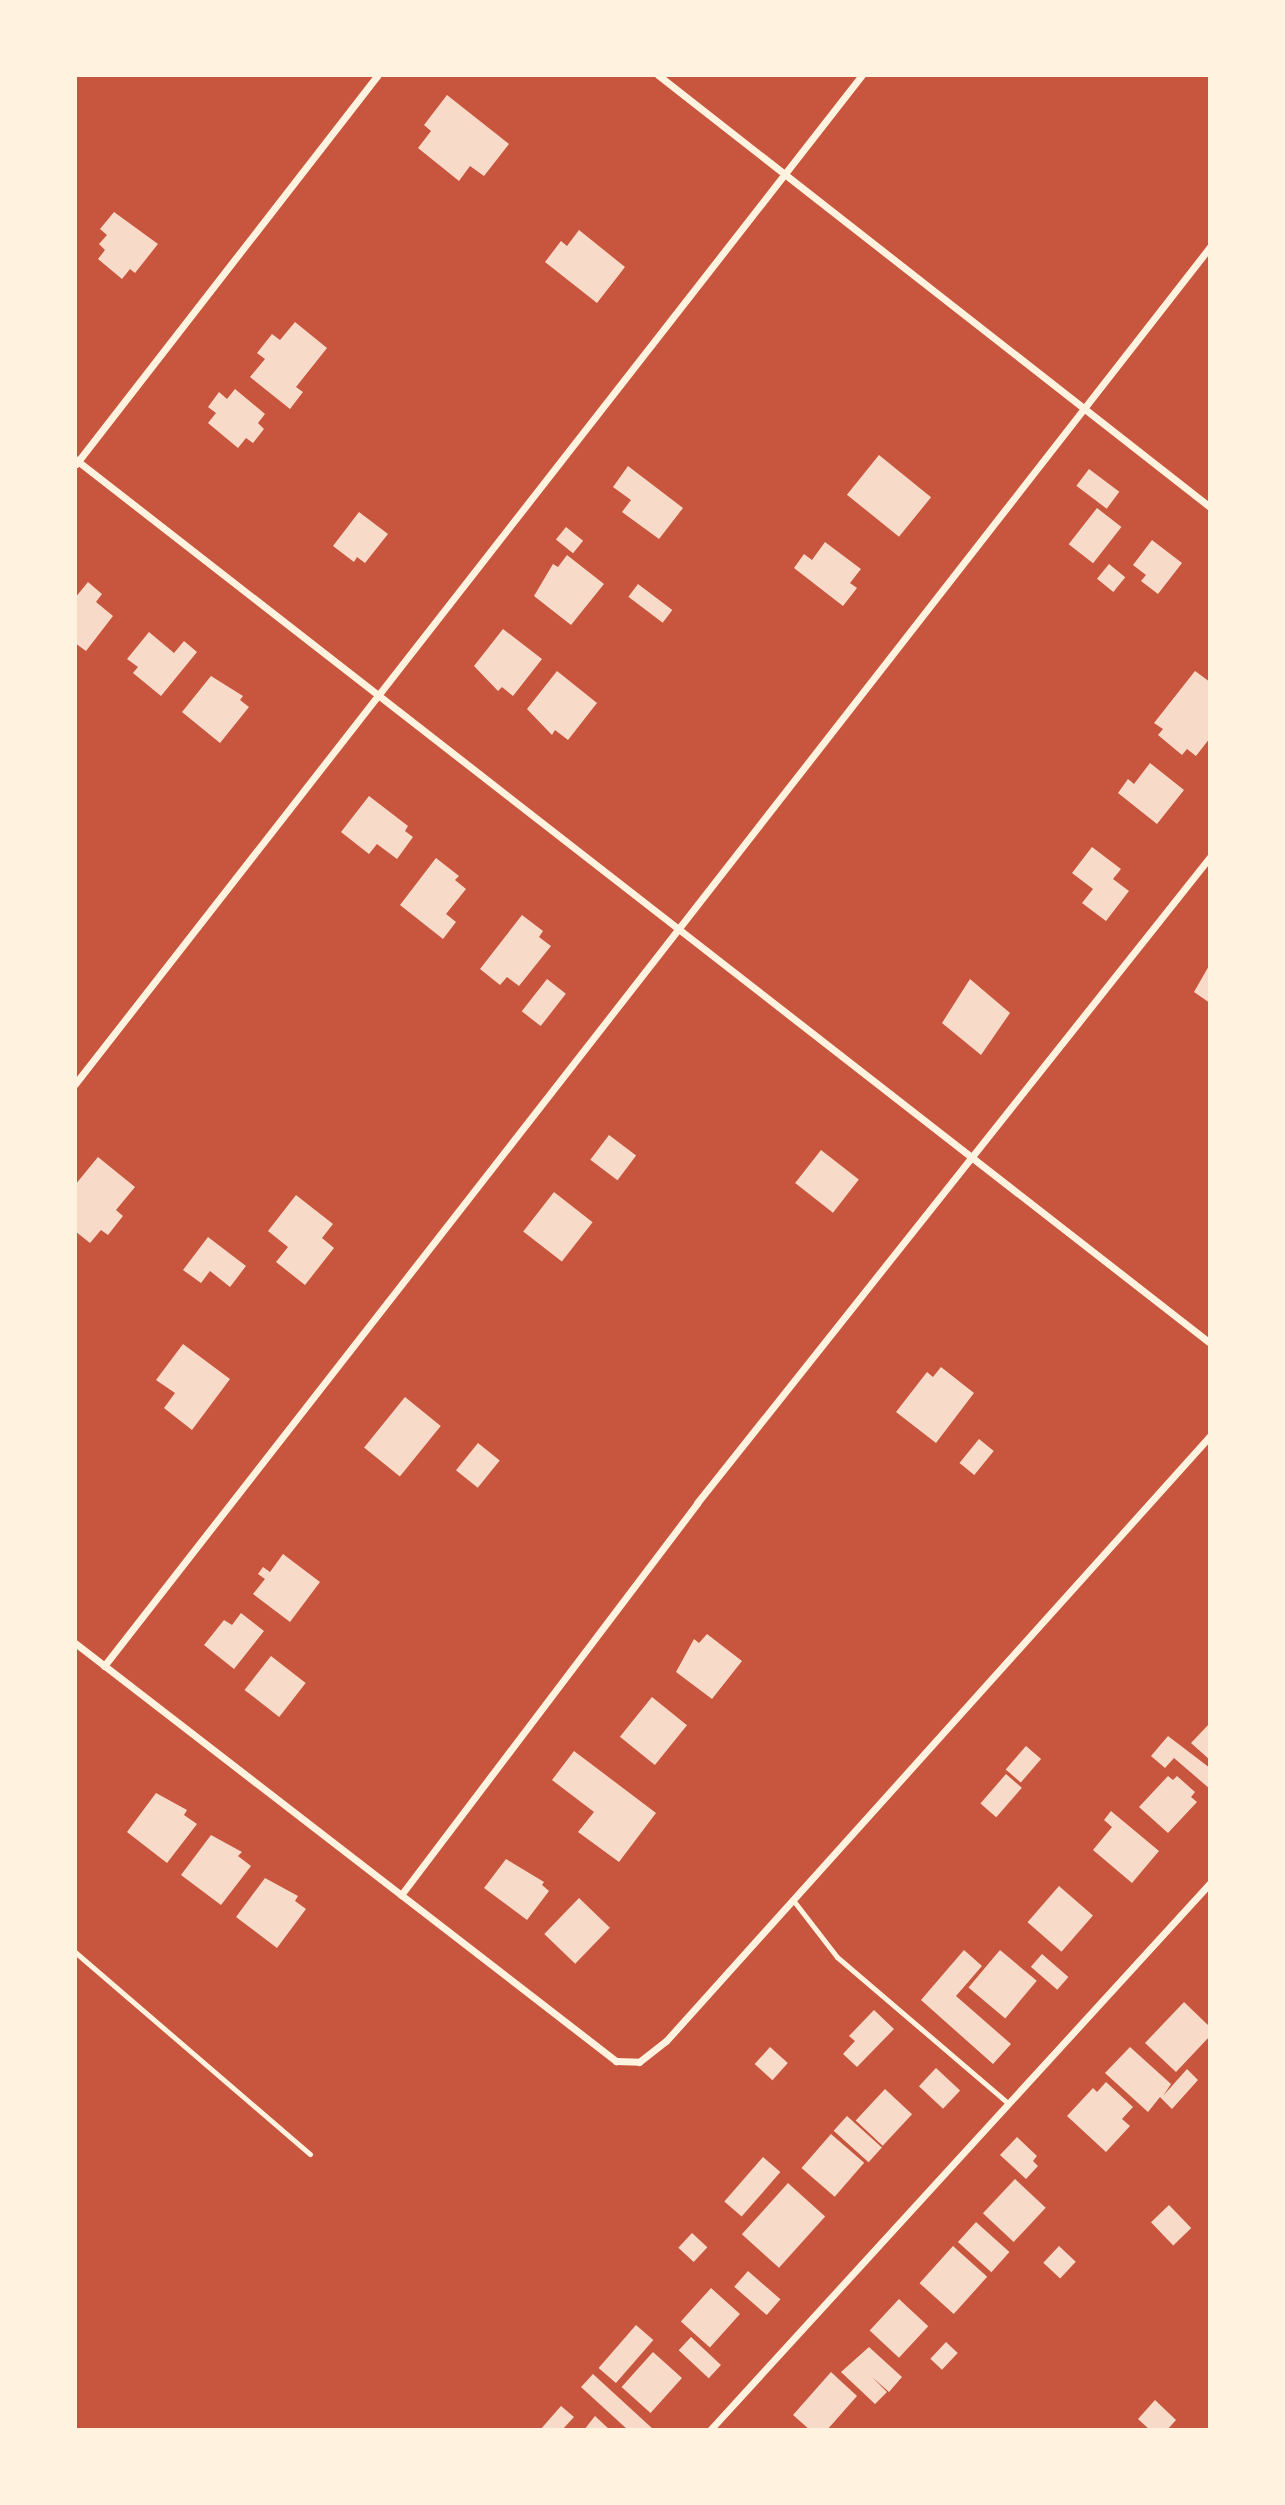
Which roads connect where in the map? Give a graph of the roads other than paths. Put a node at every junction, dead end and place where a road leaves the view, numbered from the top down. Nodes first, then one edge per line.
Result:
1 (378, 75) edge
2 (658, 75) edge
3 (862, 75) edge
4 (785, 174) junction
5 (1210, 247) edge
6 (1084, 409) junction
7 (76, 462) edge
8 (1210, 507) edge
9 (378, 696) junction
10 (1210, 857) edge
11 (678, 929) junction
12 (75, 1084) edge
13 (972, 1160) junction
14 (1210, 1343) edge
15 (1210, 1436) edge
16 (75, 1643) edge
17 (104, 1666) junction
18 (1210, 1882) edge
19 (401, 1895) junction
20 (793, 1900) junction
21 (75, 1952) edge
22 (1007, 2102) junction
23 (310, 2154) dead end
24 (710, 2430) edge

1 - 7 street
2 - 4 street
3 - 4 street
4 - 6 street
4 - 9 street
5 - 6 street
6 - 8 street
6 - 11 street
7 - 9 street
9 - 11 street
9 - 12 street
10 - 13 street
11 - 13 street
11 - 17 street
13 - 14 street
13 - 19 street
15 - 20 street
16 - 17 street
17 - 19 street
18 - 22 street
19 - 20 street
20 - 22 lane
21 - 23 lane
22 - 24 street

